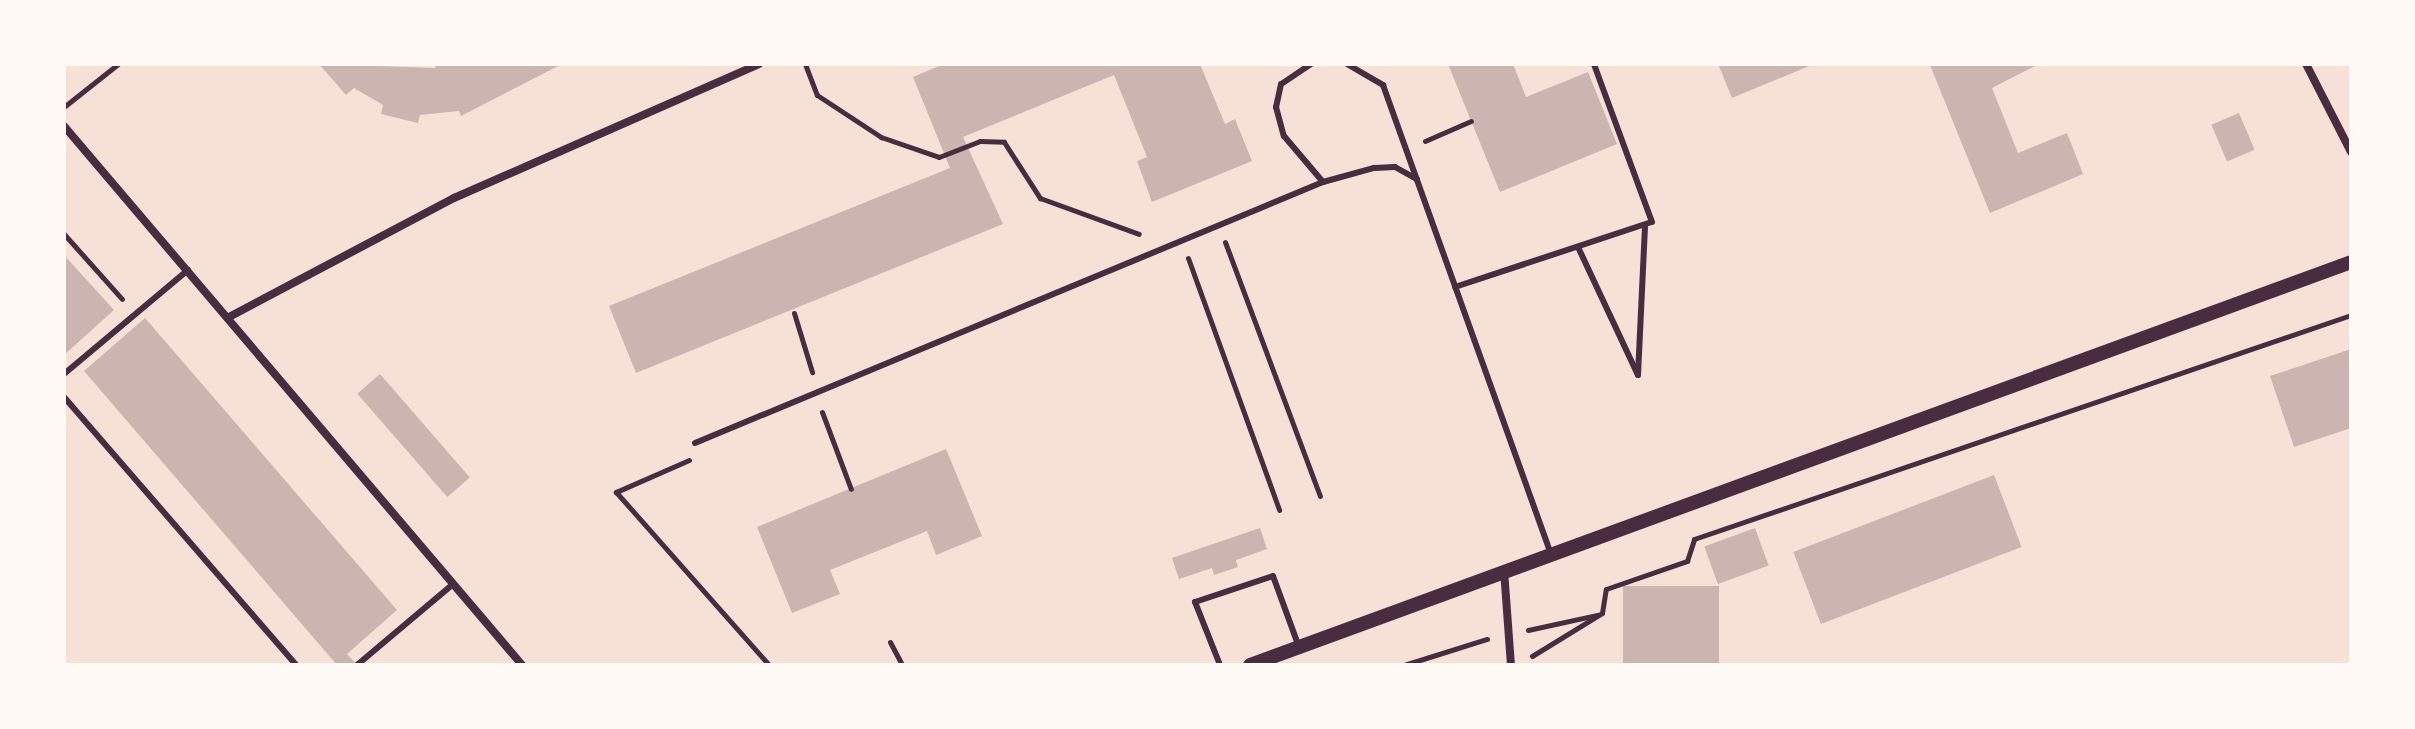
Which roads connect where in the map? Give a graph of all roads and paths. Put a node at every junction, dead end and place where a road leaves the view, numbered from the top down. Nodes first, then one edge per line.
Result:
1 (118, 64) edge
2 (759, 64) edge
3 (805, 64) edge
4 (1311, 64) edge
5 (1347, 64) edge
6 (1594, 64) edge
7 (2306, 64) edge
8 (1355, 65) edge
9 (64, 107) edge
10 (1471, 121) dead end
11 (64, 126) edge
12 (1406, 149) junction
13 (2351, 152) edge
14 (1417, 179) junction
15 (1323, 182) junction
16 (1645, 225) junction
17 (64, 234) edge
18 (1170, 246) junction
19 (1212, 247) dead end
20 (1578, 247) junction
21 (1200, 252) dead end
22 (2351, 262) edge
23 (188, 270) junction
24 (1455, 287) junction
25 (794, 313) dead end
26 (135, 314) junction
27 (2351, 315) edge
28 (229, 317) junction
29 (64, 374) edge
30 (818, 392) junction
31 (64, 397) edge
32 (819, 404) dead end
33 (695, 443) dead end
34 (703, 454) dead end
35 (851, 489) dead end
36 (1320, 496) dead end
37 (1279, 510) dead end
38 (1550, 552) junction
39 (1504, 569) junction
40 (452, 585) junction
41 (890, 642) dead end
42 (1299, 647) junction
43 (1529, 658) dead end
44 (296, 665) edge
45 (357, 665) edge
46 (522, 665) edge
47 (769, 665) edge
48 (902, 665) edge
49 (1220, 665) edge
50 (1250, 665) edge
51 (1511, 665) edge

1 - 9 path
2 - 28 street
3 - 18 path
4 - 15 lane
5 - 8 lane
6 - 16 lane
7 - 13 street
8 - 12 lane
10 - 12 path
11 - 23 street
12 - 14 lane
14 - 15 lane
14 - 24 lane
15 - 18 lane
16 - 20 lane
16 - 20 lane
17 - 26 path
18 - 30 lane
19 - 36 path
20 - 24 lane
21 - 37 path
22 - 38 street
23 - 26 lane
23 - 28 street
24 - 38 lane
25 - 30 path
26 - 29 lane
27 - 43 path
28 - 40 street
30 - 33 lane
31 - 44 lane
32 - 35 path
34 - 47 path
38 - 39 street
39 - 42 street
39 - 51 street
40 - 45 lane
40 - 46 street
41 - 48 path
42 - 49 lane
42 - 50 street

